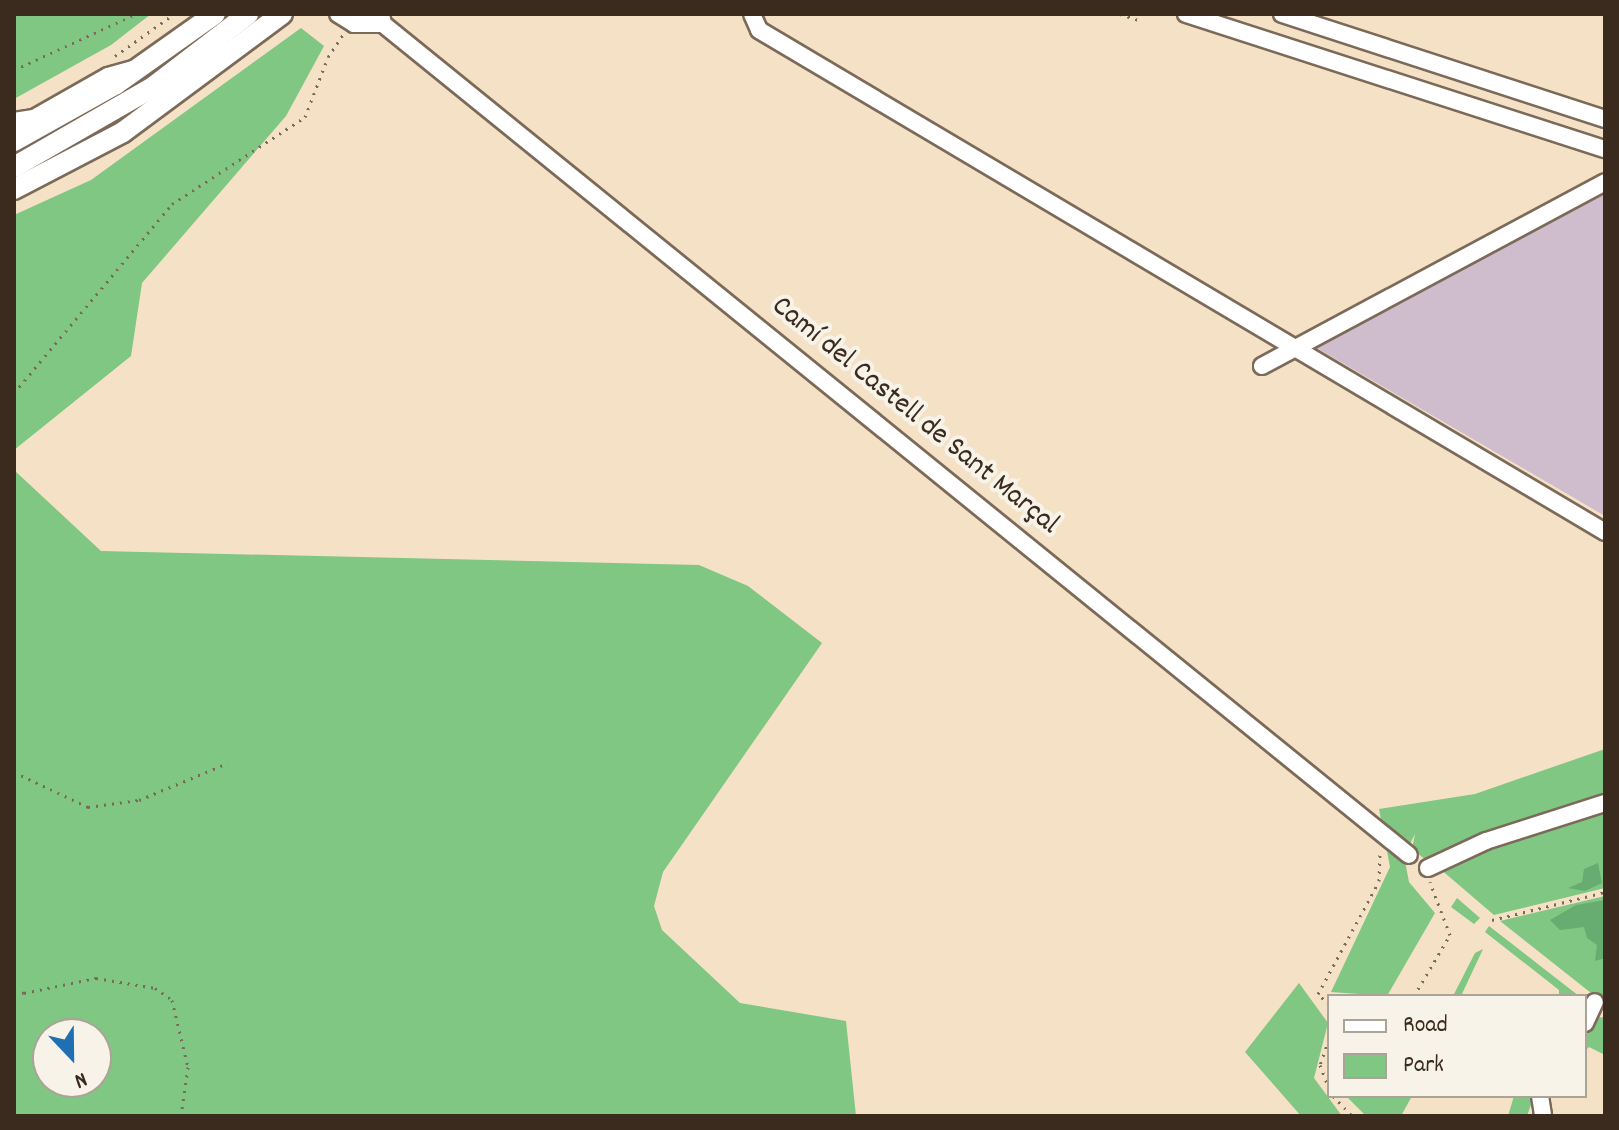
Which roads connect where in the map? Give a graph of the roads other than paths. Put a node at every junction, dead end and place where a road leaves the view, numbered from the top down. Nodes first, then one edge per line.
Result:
1 (215, 14) edge
2 (248, 14) edge
3 (282, 14) edge
4 (338, 14) edge
5 (752, 14) edge
6 (1186, 14) edge
7 (1282, 14) edge
8 (382, 19) edge
9 (146, 65) junction
10 (1605, 119) edge
11 (14, 121) edge
12 (14, 141) edge
13 (1605, 149) edge
14 (14, 167) edge
15 (1605, 182) edge
16 (14, 189) edge
17 (1295, 348) junction
18 (1262, 366) dead end
19 (1605, 532) edge
20 (1605, 803) edge
21 (1409, 855) dead end
22 (1426, 871) road end
23 (1595, 1002) dead end
24 (1587, 1019) edge

1 - 9 main road
2 - 14 main road
3 - 16 main road
4 - 8 street, Camí del Castell de Sant Marçal
5 - 17 street
6 - 13 street
7 - 10 street
8 - 21 street, Camí del Castell de Sant Marçal
9 - 11 street
9 - 12 main road
15 - 17 street
17 - 18 street
17 - 19 street
20 - 22 street
23 - 24 street

